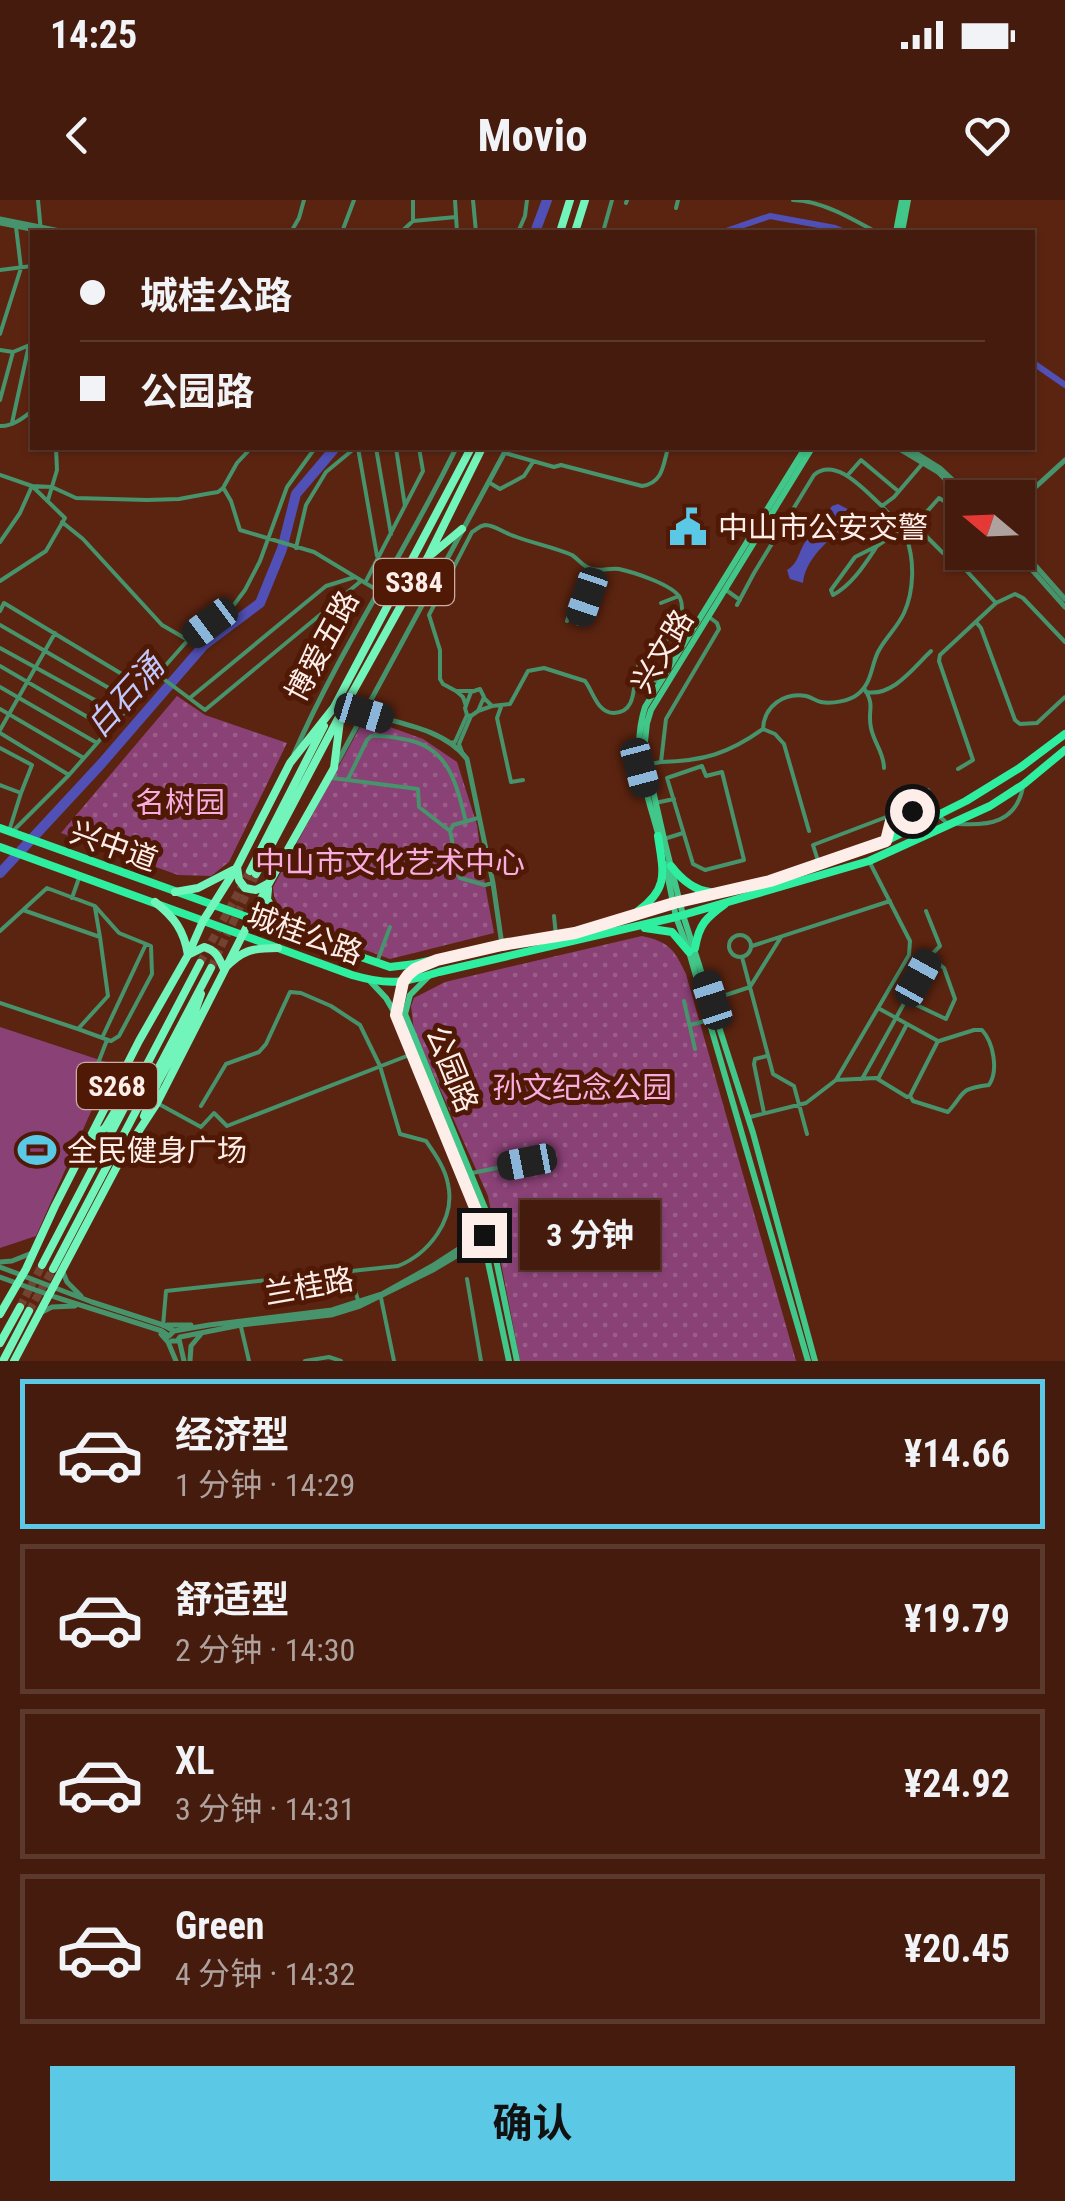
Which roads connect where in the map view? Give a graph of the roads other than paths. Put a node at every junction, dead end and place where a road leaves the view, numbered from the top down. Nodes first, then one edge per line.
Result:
1 (38, 200) edge
2 (304, 200) edge
3 (354, 200) edge
4 (413, 200) edge
5 (454, 200) edge
6 (473, 200) edge
7 (527, 200) edge
8 (570, 200) edge
9 (585, 200) edge
10 (612, 200) edge
11 (678, 200) edge
12 (793, 200) edge
13 (905, 200) edge
14 (676, 208) dead end
15 (456, 217) junction
16 (0, 220) edge
17 (413, 221) junction
18 (16, 226) junction
19 (34, 230) edge
20 (43, 230) edge
21 (54, 230) edge
22 (292, 230) edge
23 (343, 230) edge
24 (403, 230) edge
25 (457, 230) edge
26 (476, 230) edge
27 (519, 230) edge
28 (561, 230) edge
29 (575, 230) edge
30 (604, 230) edge
31 (872, 230) edge
32 (899, 230) edge
33 (30, 266) edge
34 (21, 268) junction
35 (1, 272) edge
36 (0, 334) edge
37 (30, 344) edge
38 (30, 348) edge
39 (0, 350) edge
40 (12, 352) junction
41 (0, 400) edge
42 (30, 413) edge
43 (12, 424) junction
44 (0, 426) edge
45 (56, 450) edge
46 (249, 450) edge
47 (313, 450) edge
48 (354, 450) edge
49 (356, 450) edge
50 (376, 450) edge
51 (396, 450) edge
52 (419, 450) edge
53 (455, 450) edge
54 (470, 450) edge
55 (481, 450) edge
56 (506, 450) edge
57 (667, 450) edge
58 (807, 450) edge
59 (807, 450) edge
60 (901, 450) edge
61 (911, 450) edge
62 (1065, 460) edge
63 (534, 462) junction
64 (924, 463) junction
65 (0, 476) edge
66 (846, 476) junction
67 (946, 480) edge
68 (953, 480) edge
69 (489, 483) junction
70 (32, 486) junction
71 (52, 487) junction
72 (1035, 487) edge
73 (223, 488) junction
74 (899, 492) junction
75 (48, 500) junction
76 (944, 501) edge
77 (405, 506) junction
78 (882, 506) junction
79 (64, 520) junction
80 (462, 529) junction
81 (901, 529) junction
82 (390, 534) junction
83 (268, 539) junction
84 (1, 540) edge
85 (877, 546) junction
86 (295, 547) junction
87 (945, 551) edge
88 (943, 553) junction
89 (428, 557) junction
90 (377, 559) junction
91 (587, 568) junction
92 (1035, 568) edge
93 (596, 570) junction
94 (1034, 570) edge
95 (355, 577) junction
96 (0, 581) edge
97 (363, 582) junction
98 (378, 590) junction
99 (726, 590) junction
100 (678, 596) junction
101 (1065, 599) edge
102 (661, 604) dead end
103 (996, 604) junction
104 (1065, 607) edge
105 (0, 612) edge
106 (709, 617) junction
107 (568, 620) dead end
108 (976, 622) junction
109 (578, 624) dead end
110 (0, 625) edge
111 (55, 634) junction
112 (188, 640) junction
113 (1065, 642) edge
114 (0, 648) edge
115 (45, 651) junction
116 (931, 651) dead end
117 (642, 659) junction
118 (0, 666) edge
119 (36, 667) junction
120 (636, 669) junction
121 (665, 674) junction
122 (159, 675) junction
123 (28, 682) junction
124 (659, 683) junction
125 (0, 687) edge
126 (145, 688) junction
127 (456, 690) junction
128 (865, 690) junction
129 (472, 691) junction
130 (484, 696) junction
131 (1065, 697) edge
132 (18, 698) junction
133 (189, 698) junction
134 (132, 702) junction
135 (466, 706) junction
136 (492, 706) junction
137 (501, 707) junction
138 (0, 709) edge
139 (338, 710) junction
140 (478, 711) junction
141 (364, 713) junction
142 (9, 714) junction
143 (122, 714) junction
144 (469, 716) junction
145 (109, 729) junction
146 (763, 729) junction
147 (0, 732) edge
148 (1065, 734) edge
149 (97, 743) junction
150 (450, 743) junction
151 (0, 748) edge
152 (1065, 750) edge
153 (462, 752) junction
154 (84, 758) junction
155 (660, 762) junction
156 (290, 763) junction
157 (646, 765) junction
158 (334, 768) junction
159 (884, 768) dead end
160 (958, 770) dead end
161 (69, 775) junction
162 (328, 777) junction
163 (348, 779) junction
164 (523, 780) dead end
165 (1024, 784) junction
166 (0, 786) edge
167 (928, 790) dead end
168 (21, 793) junction
169 (674, 799) junction
170 (932, 802) junction
171 (655, 803) junction
172 (938, 814) junction
173 (481, 817) junction
174 (891, 821) junction
175 (466, 822) junction
176 (948, 824) junction
177 (7, 830) edge
178 (450, 831) junction
179 (809, 831) dead end
180 (684, 833) junction
181 (661, 838) junction
182 (888, 840) junction
183 (0, 847) edge
184 (868, 861) junction
185 (819, 864) junction
186 (672, 866) junction
187 (237, 867) junction
188 (253, 872) tunnel mouth
189 (80, 876) junction
190 (269, 883) junction
191 (493, 883) junction
192 (175, 892) junction
193 (719, 893) junction
194 (72, 898) junction
195 (891, 900) junction
196 (155, 902) junction
197 (678, 902) junction
198 (729, 902) junction
199 (214, 905) junction
200 (95, 906) junction
201 (169, 907) junction
202 (23, 910) junction
203 (926, 911) dead end
204 (554, 916) dead end
205 (680, 916) junction
206 (629, 917) junction
207 (251, 919) junction
208 (204, 922) junction
209 (390, 927) dead end
210 (630, 928) junction
211 (283, 930) junction
212 (0, 931) edge
213 (242, 936) junction
214 (556, 936) junction
215 (782, 936) junction
216 (100, 938) junction
217 (146, 944) junction
218 (502, 945) junction
219 (752, 946) junction
220 (278, 948) junction
221 (692, 950) junction
222 (188, 954) junction
223 (742, 957) junction
224 (930, 957) junction
225 (437, 960) junction
226 (377, 962) junction
227 (200, 964) tunnel mouth
228 (211, 968) tunnel mouth
229 (224, 969) junction
230 (430, 974) junction
231 (370, 980) junction
232 (403, 982) junction
233 (200, 988) junction
234 (750, 988) junction
235 (712, 1000) junction
236 (906, 1000) junction
237 (684, 1001) dead end
238 (0, 1003) edge
239 (878, 1008) junction
240 (396, 1015) junction
241 (896, 1018) junction
242 (708, 1020) junction
243 (907, 1024) junction
244 (690, 1025) junction
245 (78, 1029) junction
246 (104, 1039) junction
247 (938, 1041) junction
248 (695, 1049) dead end
249 (412, 1054) junction
250 (768, 1056) junction
251 (380, 1067) junction
252 (862, 1079) junction
253 (878, 1079) junction
254 (836, 1080) junction
255 (119, 1082) junction
256 (134, 1090) junction
257 (910, 1096) junction
258 (157, 1103) junction
259 (799, 1104) junction
260 (201, 1106) dead end
261 (764, 1113) junction
262 (748, 1117) junction
263 (738, 1120) junction
264 (807, 1134) dead end
265 (89, 1140) junction
266 (122, 1155) junction
267 (527, 1162) dead end
268 (466, 1174) junction
269 (478, 1215) junction
270 (487, 1233) junction
271 (470, 1236) junction
272 (34, 1251) junction
273 (492, 1255) junction
274 (0, 1264) edge
275 (42, 1265) tunnel mouth
276 (57, 1269) junction
277 (349, 1272) junction
278 (0, 1276) edge
279 (21, 1279) junction
280 (466, 1279) dead end
281 (50, 1291) junction
282 (1, 1295) edge
283 (381, 1298) junction
284 (359, 1304) junction
285 (91, 1306) junction
286 (2, 1310) edge
287 (29, 1310) junction
288 (209, 1325) junction
289 (241, 1325) junction
290 (160, 1328) junction
291 (203, 1332) junction
292 (175, 1336) junction
293 (0, 1343) edge
294 (3, 1361) edge
295 (14, 1361) edge
296 (176, 1361) edge
297 (187, 1361) edge
298 (249, 1361) edge
299 (305, 1361) edge
300 (341, 1361) edge
301 (394, 1361) edge
302 (481, 1361) edge
303 (510, 1361) edge
304 (517, 1361) edge
305 (812, 1361) edge

1 - 20 street
2 - 22 street
3 - 23 street
4 - 17 street
5 - 15 street
6 - 26 street
7 - 27 street
8 - 28 highway
9 - 29 highway
10 - 30 street
11 - 14 street
12 - 31 street
13 - 32 main road
15 - 17 street
15 - 25 street
16 - 18 street
16 - 21 street
17 - 24 street
18 - 19 street
18 - 34 street
33 - 34 street
34 - 35 street
34 - 36 street
37 - 40 street
38 - 43 street
39 - 40 street
40 - 41 street
42 - 43 street
43 - 44 street
45 - 71 street
46 - 73 street
47 - 83 street
48 - 86 street
49 - 90 street
50 - 82 street
51 - 77 street
52 - 77 street
53 - 98 street, 博爱五路
54 - 139 highway, 博爱五路 / S384
55 - 89 highway, 博爱五路 / S384
56 - 63 street
56 - 69 street
57 - 63 street
58 - 99 main road, 兴文路
59 - 121 main road, 兴文路
60 - 64 street
61 - 68 street
62 - 72 street
63 - 69 street
64 - 67 street
64 - 74 street
65 - 70 street
66 - 74 street
66 - 78 street
66 - 99 street
69 - 80 street
70 - 71 street
70 - 75 street
70 - 84 street
71 - 73 street
71 - 75 street
73 - 83 street
74 - 78 street
75 - 79 street
76 - 88 street
77 - 82 street
78 - 81 street
79 - 96 street
79 - 112 street
80 - 89 highway
80 - 141 street
81 - 85 street
81 - 128 street
82 - 90 street
83 - 86 street
83 - 112 street
85 - 85 street
86 - 95 street
87 - 88 street
88 - 103 street
89 - 139 highway, 博爱五路 / S384
90 - 97 street
91 - 93 street
91 - 107 street
91 - 127 street
92 - 101 street
93 - 100 street
93 - 109 street
94 - 104 street
95 - 97 street
95 - 133 street
97 - 98 street
97 - 133 street
98 - 156 street, 博爱五路
99 - 106 main road, 兴文路
100 - 102 street
100 - 117 street
103 - 108 street
103 - 113 street
105 - 111 street
106 - 155 street
106 - 157 main road, 兴文路
108 - 131 street
108 - 160 street
110 - 115 street
111 - 115 street
111 - 126 street
112 - 122 street
114 - 119 street
115 - 119 street
115 - 134 street
116 - 128 street
117 - 120 street
117 - 121 street
118 - 123 street
119 - 123 street
119 - 143 street
120 - 124 street
120 - 137 street
121 - 124 main road, 兴文路
122 - 126 street
122 - 133 street
123 - 132 street
123 - 145 street
124 - 181 main road, 兴文路
125 - 132 street
126 - 134 street
127 - 129 street
127 - 135 street
128 - 146 street
128 - 159 street
129 - 130 street
129 - 135 street
130 - 136 street
130 - 140 street
132 - 142 street
132 - 149 street
134 - 143 street
135 - 144 street
136 - 137 street
136 - 140 street
137 - 164 street
138 - 142 street
139 - 156 highway
139 - 158 highway
139 - 188 highway, 博爱五路 / S384
140 - 144 street
141 - 150 street
141 - 158 street
142 - 147 street
142 - 154 street
143 - 145 street
144 - 150 street
144 - 153 street
145 - 149 street
146 - 155 street
146 - 179 street
147 - 161 street
148 - 172 main road, 城桂公路
149 - 154 street
150 - 153 street
151 - 168 street
152 - 165 main road, 城桂公路
153 - 173 street
154 - 161 street
155 - 157 street
156 - 187 highway
157 - 171 main road, 兴文路
158 - 162 highway
161 - 177 street
162 - 163 street
162 - 190 highway
163 - 175 street
163 - 178 street
165 - 176 main road, 城桂公路
165 - 176 street
166 - 168 street
167 - 170 street
168 - 177 street
169 - 171 street
169 - 180 street
169 - 180 street
170 - 172 street
170 - 174 street
171 - 181 main road, 兴文路
172 - 176 street
172 - 182 main road, 城桂公路
173 - 175 street
173 - 191 street
174 - 182 street
174 - 185 street
175 - 178 street
176 - 184 main road, 城桂公路
177 - 192 main road, 兴中道
178 - 191 street
180 - 181 street
181 - 186 main road, 兴文路
181 - 197 main road, 兴文路
181 - 206 main road
182 - 185 main road, 城桂公路
183 - 189 main road, 兴中道
184 - 195 street
184 - 198 main road, 城桂公路
185 - 193 main road, 城桂公路
186 - 193 main road
186 - 197 main road, 兴文路
187 - 190 highway
187 - 192 highway
187 - 199 highway
189 - 194 street
189 - 196 main road, 兴中道
190 - 207 highway
190 - 211 highway
191 - 218 street
192 - 199 main road, 兴中道
192 - 201 main road
193 - 197 main road, 城桂公路
194 - 200 street
194 - 202 street
195 - 215 street
195 - 239 street
196 - 201 main road, 兴中道
196 - 222 highway
197 - 205 main road, 兴文路
197 - 206 main road, 城桂公路
198 - 205 main road, 城桂公路
198 - 221 main road
199 - 207 main road, 城桂公路
199 - 208 highway, S268
200 - 216 street
200 - 217 street
201 - 208 main road, 兴中道
202 - 212 street
202 - 216 street
203 - 224 street
204 - 214 street
205 - 210 main road, 城桂公路
205 - 221 main road, 兴文路
206 - 214 main road, 城桂公路
207 - 211 main road, 城桂公路
207 - 213 highway, S268
208 - 213 main road, 城桂公路
208 - 222 highway, S268
209 - 226 street
210 - 221 main road
210 - 230 main road, 城桂公路
211 - 226 main road, 城桂公路
213 - 220 main road, 城桂公路
213 - 229 highway, S268
214 - 218 main road, 城桂公路
215 - 219 street
215 - 234 street
216 - 245 street
217 - 246 street
217 - 246 street
218 - 225 main road, 城桂公路
219 - 223 street
219 - 223 street
220 - 229 highway
220 - 231 main road, 城桂公路
221 - 235 main road, 兴文路
221 - 242 main road, 兴文路
222 - 229 highway
222 - 255 highway, S268
223 - 234 street
224 - 236 street
224 - 236 street
225 - 226 main road, 城桂公路
225 - 232 main road
227 - 256 highway, S268
228 - 233 highway, S268
229 - 258 highway, S268
230 - 232 main road, 城桂公路
230 - 268 main road, 公园路
231 - 232 main road, 城桂公路
231 - 240 main road
232 - 240 main road, 公园路
233 - 266 highway
233 - 276 highway, S268
234 - 235 street
234 - 250 street
235 - 262 main road, 兴文路
236 - 241 street
237 - 244 street
238 - 245 street
239 - 241 street
239 - 254 street
240 - 249 main road, 公园路
241 - 243 street
241 - 252 street
242 - 244 street
242 - 263 main road, 兴文路
243 - 247 street
243 - 253 street
244 - 248 street
245 - 246 street
246 - 255 street
247 - 257 street
247 - 257 street
249 - 251 street
249 - 268 main road, 公园路
250 - 259 street
250 - 261 street
251 - 258 street
251 - 260 street
251 - 277 street
252 - 253 street
252 - 254 street
253 - 257 street
254 - 259 street
255 - 265 highway, S268
256 - 265 highway
256 - 275 highway, S268
258 - 266 highway, S268
259 - 261 street
259 - 264 street
261 - 262 street
262 - 263 street
262 - 305 main road, 兴文路
263 - 305 main road, 兴文路
265 - 272 highway, S268
266 - 276 highway, S268
267 - 268 street
268 - 269 main road, 公园路
268 - 270 main road, 公园路
269 - 270 main road, 公园路
269 - 271 street
270 - 271 street
270 - 273 main road, 公园路
271 - 284 street, 兰桂路
272 - 274 street
272 - 279 highway, S268
273 - 283 street, 兰桂路
273 - 303 main road, 公园路
273 - 304 main road, 公园路
274 - 279 street
276 - 281 highway, S268
276 - 285 street
277 - 284 street
277 - 290 street
278 - 279 street
279 - 281 street
279 - 286 highway, S268
280 - 302 street
281 - 285 street
281 - 287 highway, S268
282 - 286 street
283 - 284 street, 兰桂路
283 - 301 street
284 - 288 street, 兰桂路
284 - 289 street, 兰桂路
285 - 287 street
285 - 290 street
287 - 293 highway, S268
287 - 294 highway, S268
287 - 295 highway, S268
288 - 290 street
288 - 292 street, 兰桂路
289 - 291 street, 兰桂路
289 - 298 street
290 - 292 street
290 - 296 street
291 - 292 street, 兰桂路
291 - 297 street
292 - 296 street
292 - 297 street
299 - 300 street

